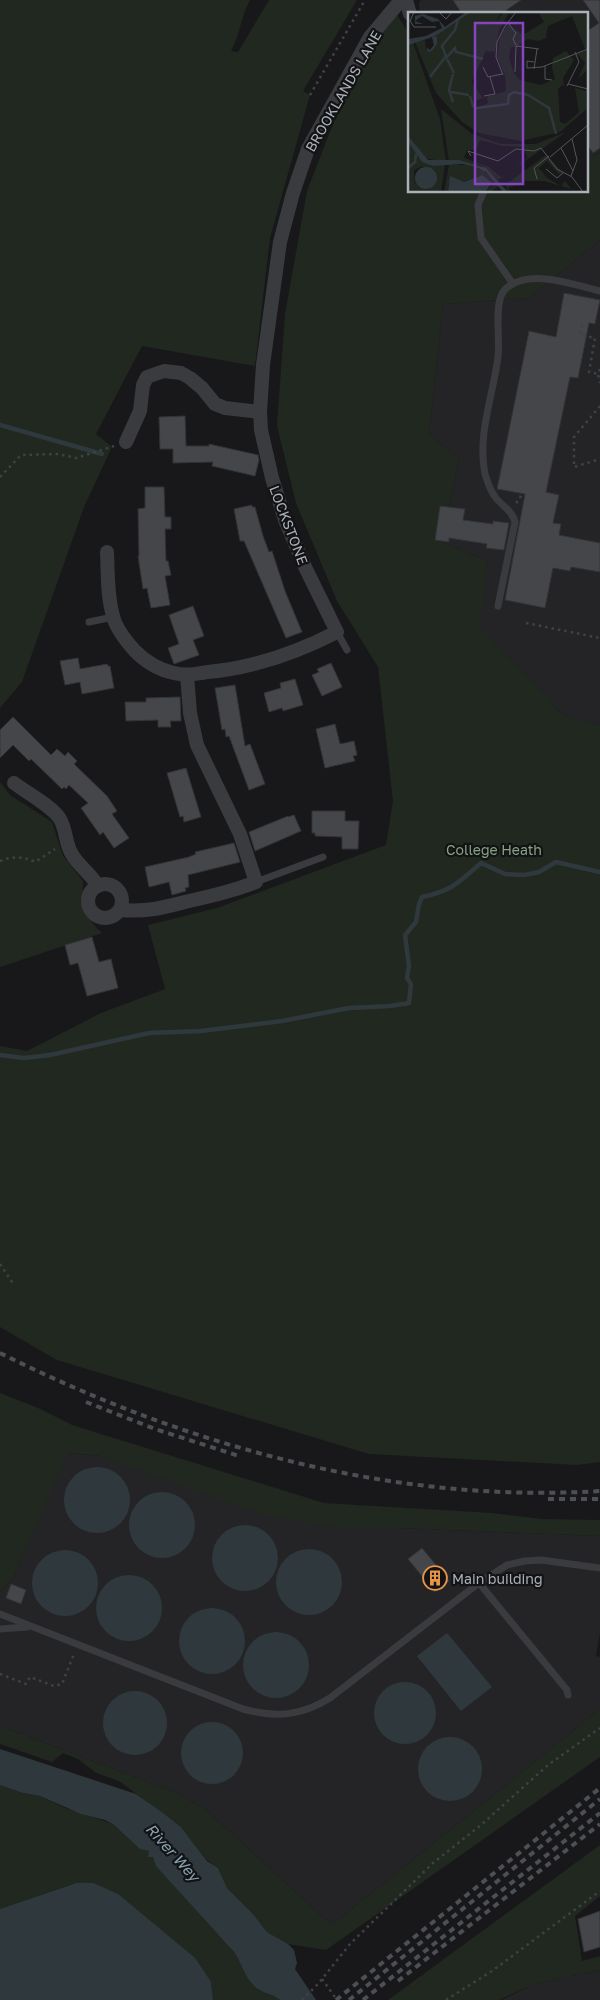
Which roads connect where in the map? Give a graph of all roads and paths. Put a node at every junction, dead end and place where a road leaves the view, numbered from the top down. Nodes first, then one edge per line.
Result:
1 (366, 0) edge
2 (401, 0) edge
3 (310, 95) dead end
4 (484, 192) edge
5 (513, 284) junction
6 (600, 291) edge
7 (582, 325) dead end
8 (263, 365) joint
9 (600, 369) edge
10 (598, 374) junction
11 (600, 383) edge
12 (600, 406) edge
13 (260, 412) junction
14 (126, 442) dead end
15 (104, 449) dead end
16 (600, 459) edge
17 (0, 477) edge
18 (108, 552) dead end
19 (498, 606) dead end
20 (113, 617) junction
21 (88, 622) dead end
22 (526, 623) dead end
23 (337, 632) junction
24 (600, 638) edge
25 (347, 650) dead end
26 (186, 675) junction
27 (14, 783) dead end
28 (66, 844) junction
29 (323, 857) dead end
30 (0, 862) edge
31 (256, 882) junction
32 (98, 886) junction
33 (120, 910) junction
34 (0, 1264) edge
35 (14, 1285) dead end
36 (600, 1568) edge
37 (479, 1583) junction
38 (0, 1614) edge
39 (31, 1627) junction
40 (0, 1629) edge
41 (78, 1645) junction
42 (0, 1674) edge
43 (568, 1696) dead end
44 (600, 1728) edge
45 (600, 1891) edge
46 (322, 1979) junction
47 (302, 2000) edge
48 (337, 2000) edge
49 (446, 2000) edge

1 - 3 path
2 - 8 street, BROOKLANDS LANE
4 - 5 lane
5 - 6 lane
5 - 19 lane
7 - 10 path
8 - 13 street, LOCKSTONE
9 - 10 path
10 - 11 path
12 - 16 path
13 - 14 street
13 - 23 street, LOCKSTONE
15 - 17 path
18 - 20 street
20 - 21 lane
20 - 26 street
22 - 24 path
23 - 25 lane, LOCKSTONE
23 - 26 street
26 - 31 street
27 - 28 street
28 - 30 path
28 - 32 street
29 - 31 lane
31 - 33 street
32 - 33 street
32 - 33 street
34 - 35 path
36 - 37 lane
37 - 41 lane
37 - 43 lane
38 - 39 lane
39 - 40 lane
39 - 41 lane
41 - 42 path
44 - 46 path
45 - 49 path
46 - 47 path
46 - 48 path

